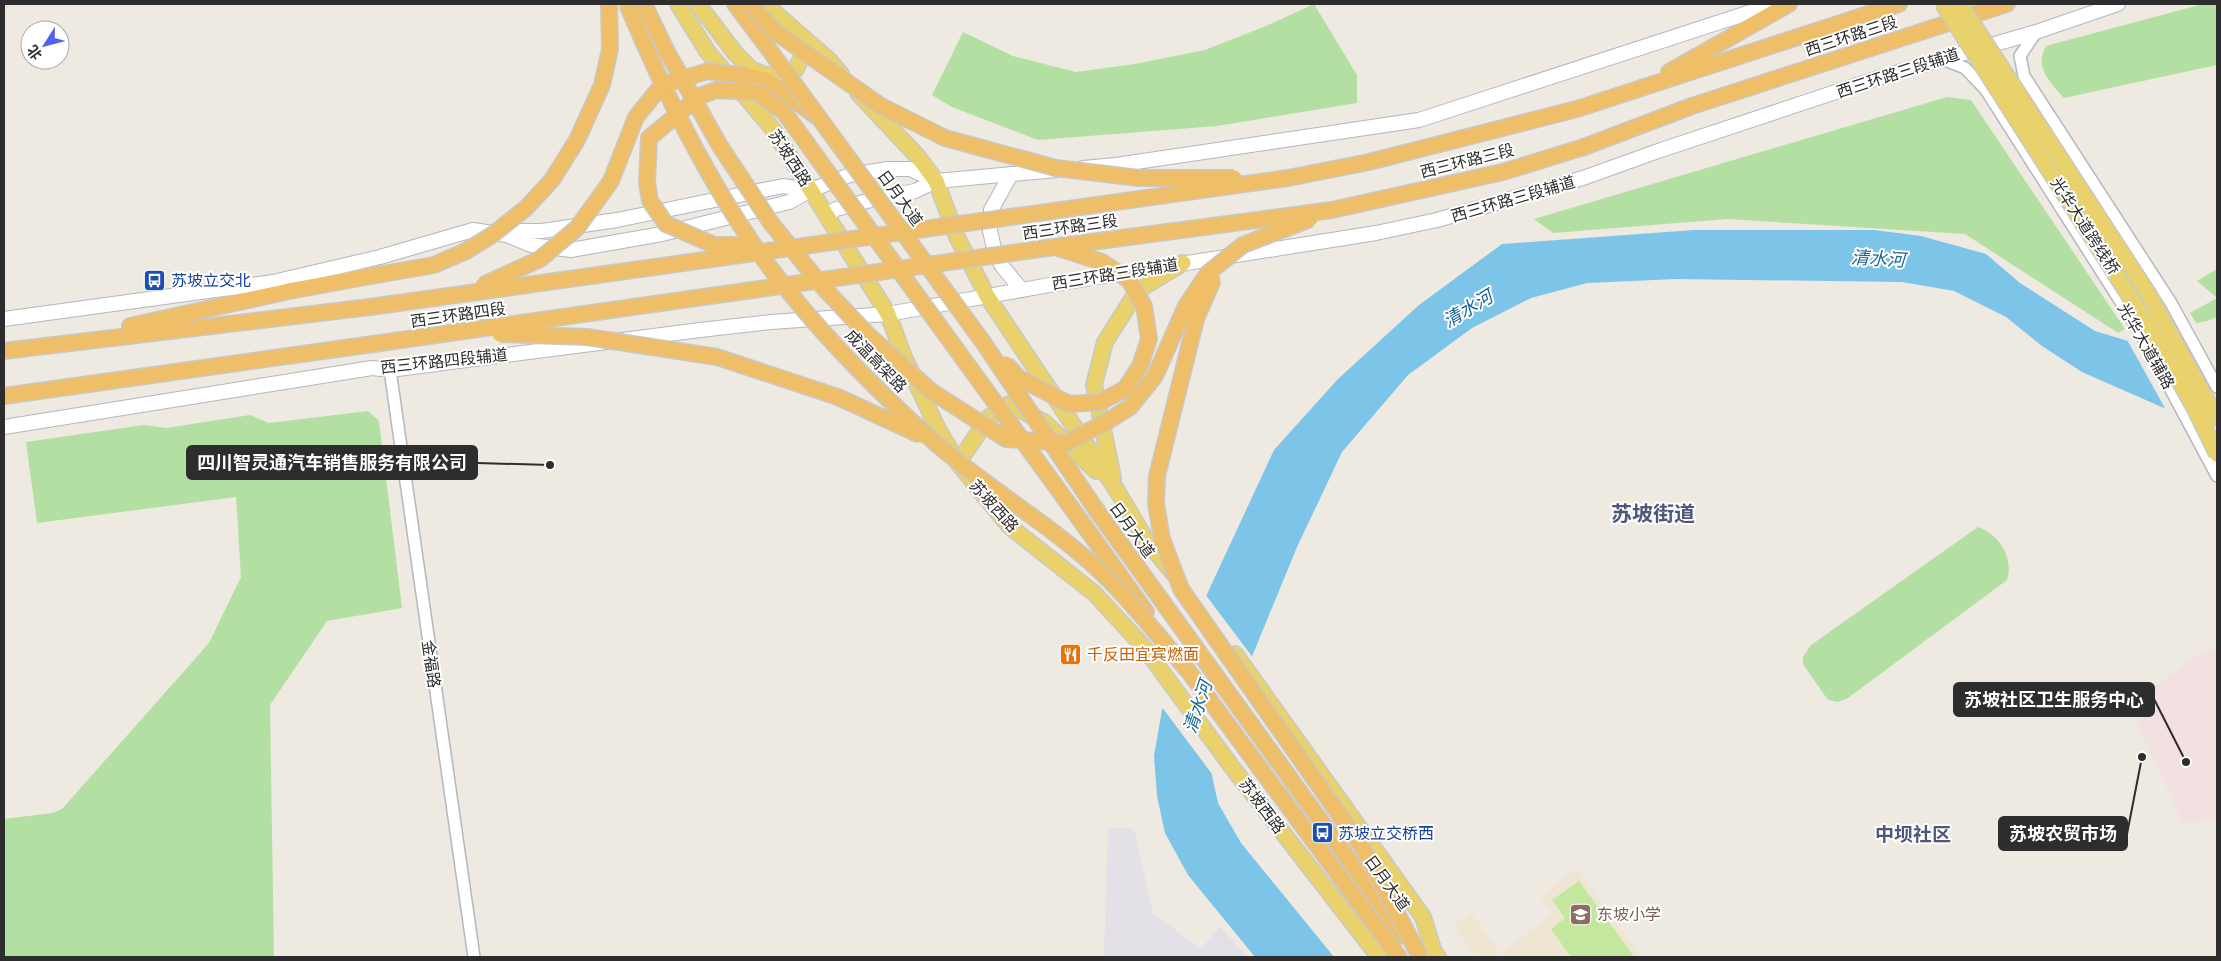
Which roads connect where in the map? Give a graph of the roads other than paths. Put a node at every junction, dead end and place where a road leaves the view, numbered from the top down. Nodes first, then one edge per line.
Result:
1 (609, 4) edge
2 (627, 4) edge
3 (644, 4) edge
4 (678, 4) edge
5 (698, 4) edge
6 (735, 4) edge
7 (750, 4) edge
8 (765, 4) edge
9 (1775, 4) edge
10 (1789, 4) edge
11 (1899, 4) edge
12 (1943, 4) edge
13 (1960, 4) edge
14 (2007, 4) edge
15 (2118, 4) edge
16 (2036, 32) junction
17 (799, 34) junction
18 (1942, 59) junction
19 (1641, 88) junction
20 (821, 120) junction
21 (1011, 174) junction
22 (1288, 178) junction
23 (936, 181) junction
24 (811, 190) junction
25 (1332, 210) junction
26 (826, 216) junction
27 (484, 232) junction
28 (891, 234) joint
29 (814, 244) junction
30 (1054, 247) junction
31 (1240, 248) junction
32 (1183, 263) junction
33 (916, 267) joint
34 (1021, 290) junction
35 (467, 292) junction
36 (987, 296) junction
37 (888, 314) junction
38 (4, 319) edge
39 (456, 333) junction
40 (983, 342) junction
41 (48, 344) junction
42 (4, 351) edge
43 (390, 370) junction
44 (2217, 386) edge
45 (4, 396) edge
46 (2217, 419) edge
47 (4, 427) edge
48 (934, 442) junction
49 (2217, 454) edge
50 (958, 463) junction
51 (2217, 476) edge
52 (1116, 489) junction
53 (1188, 671) junction
54 (474, 957) edge
55 (1379, 957) edge
56 (1399, 957) edge
57 (1420, 957) edge
58 (1438, 957) edge

1 - 41 highway, bridge
2 - 48 highway, 成温高架路, bridge
3 - 31 highway, bridge
4 - 24 main road, 苏坡西路
5 - 17 main road
6 - 20 highway, bridge
7 - 22 highway, bridge
8 - 17 main road
9 - 21 main road
10 - 19 highway
11 - 19 highway, 西三环路三段
12 - 49 main road, 光华大道跨线桥, bridge
13 - 46 main road, 光华大道跨线桥, bridge
14 - 25 highway, 西三环路三段, bridge
15 - 16 main road, 西三环路三段辅道
16 - 18 main road, 西三环路三段辅道
16 - 44 street
17 - 23 main road
18 - 32 main road, 西三环路三段辅道
18 - 51 street, 光华大道辅路
19 - 22 highway, 西三环路三段, bridge
20 - 35 highway, bridge
20 - 40 highway, 日月大道, bridge
21 - 23 main road
21 - 34 main road
22 - 28 highway, 西三环路三段, bridge
23 - 24 main road
23 - 26 main road
23 - 36 main road
24 - 26 main road, 苏坡西路
24 - 27 main road
24 - 27 main road
25 - 30 highway, 西三环路三段, bridge
25 - 31 highway, bridge
26 - 37 main road, 苏坡西路
27 - 38 main road
28 - 29 highway, 西三环路四段, bridge
29 - 35 highway, 西三环路四段, bridge
29 - 53 highway, bridge
30 - 33 highway, 西三环路三段, bridge
30 - 40 highway, bridge
31 - 57 highway, bridge
32 - 34 main road, 西三环路三段辅道
32 - 52 main road
33 - 39 highway, 西三环路四段, bridge
34 - 36 main road, 西三环路三段辅道
35 - 41 highway, 西三环路四段, bridge
36 - 37 main road, 西三环路三段辅道
36 - 52 main road
37 - 43 main road, 西三环路四段辅道
37 - 50 main road, 苏坡西路
39 - 45 highway, 西三环路四段, bridge
39 - 48 highway, bridge
40 - 57 highway, 日月大道, bridge
41 - 42 highway, 西三环路四段
43 - 47 main road, 西三环路四段辅道
43 - 54 street, 金福路
48 - 53 highway, 成温高架路, bridge
50 - 52 main road
50 - 55 main road, 苏坡西路
52 - 58 main road
53 - 56 highway

